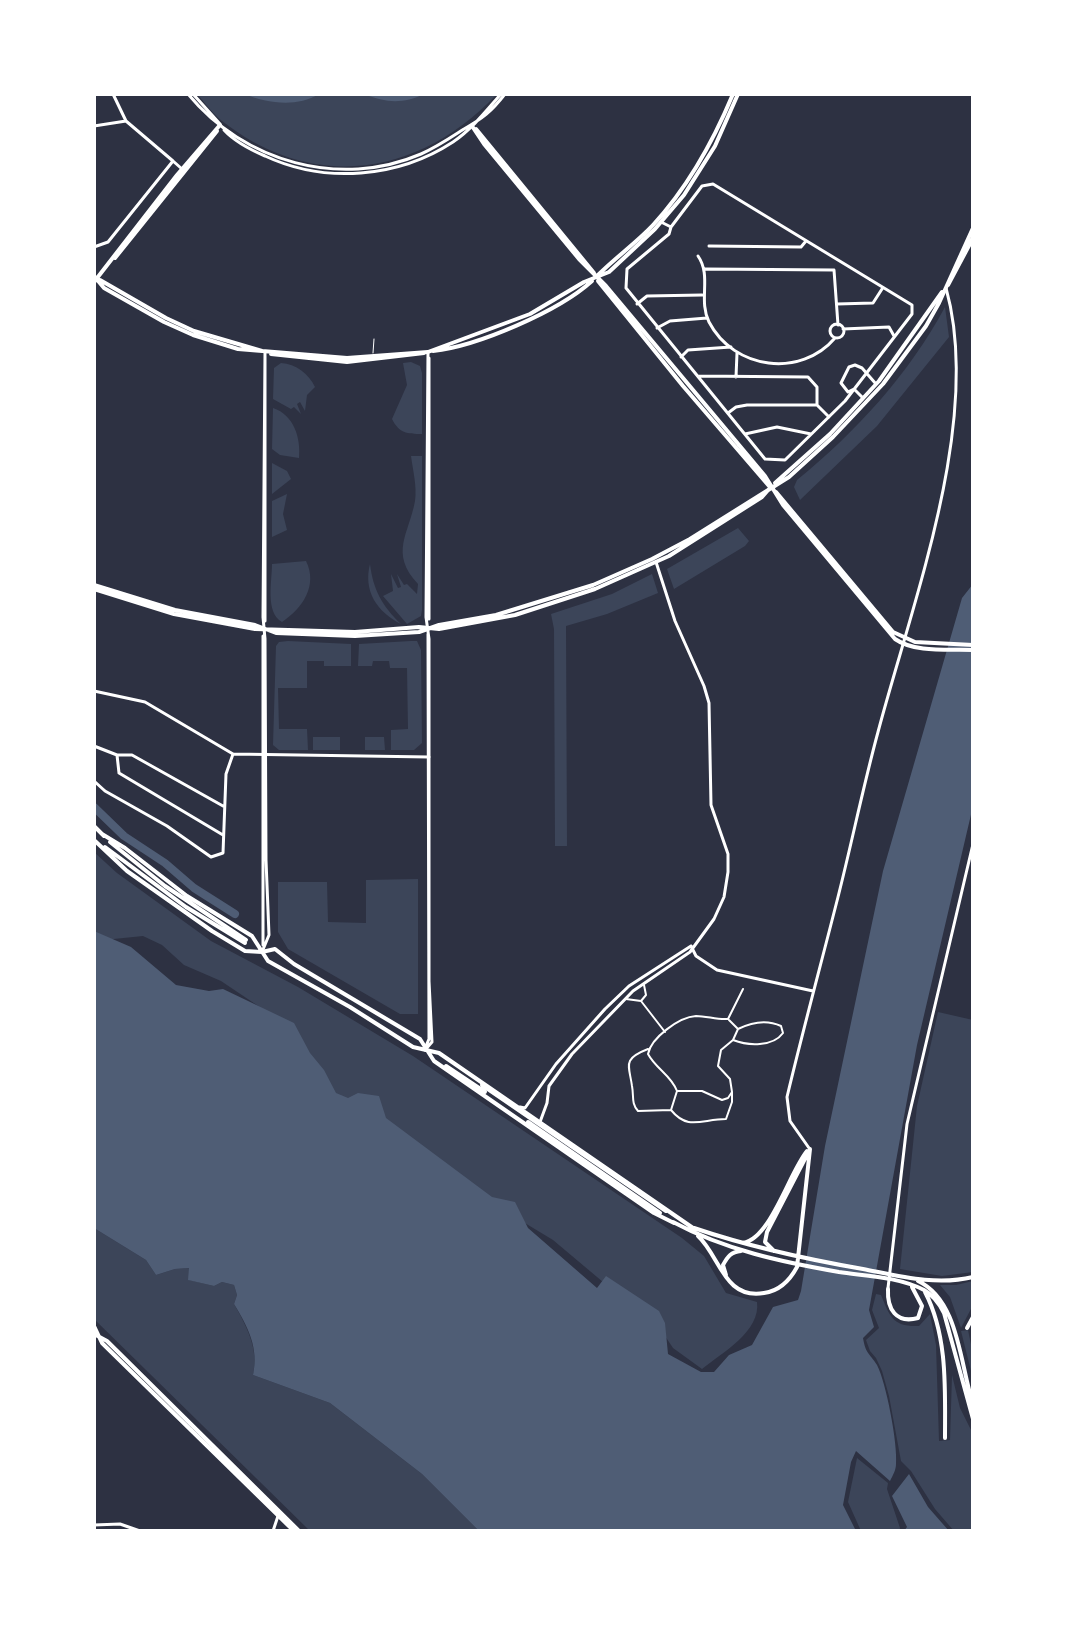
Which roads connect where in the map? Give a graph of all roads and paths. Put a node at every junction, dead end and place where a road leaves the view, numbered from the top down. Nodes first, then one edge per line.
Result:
1 (113, 94) edge
2 (190, 94) edge
3 (503, 94) edge
4 (736, 94) edge
5 (126, 121) junction
6 (220, 125) junction
7 (94, 126) edge
8 (472, 126) junction
9 (173, 161) junction
10 (182, 169) junction
11 (661, 222) junction
12 (671, 227) junction
13 (973, 228) edge
14 (973, 238) edge
15 (806, 241) junction
16 (709, 246) dead end
17 (94, 247) edge
18 (698, 256) dead end
19 (705, 269) junction
20 (596, 277) junction
21 (95, 279) edge
22 (883, 288) junction
23 (946, 288) junction
24 (704, 295) junction
25 (637, 304) junction
26 (837, 304) junction
27 (708, 318) junction
28 (838, 325) junction
29 (657, 328) junction
30 (843, 329) junction
31 (895, 337) junction
32 (835, 338) junction
33 (374, 339) dead end
34 (735, 349) junction
35 (428, 352) junction
36 (265, 353) junction
37 (373, 357) junction
38 (681, 357) junction
39 (866, 374) junction
40 (698, 376) junction
41 (736, 377) junction
42 (876, 384) junction
43 (854, 389) junction
44 (864, 399) junction
45 (817, 405) junction
46 (728, 413) junction
47 (829, 417) junction
48 (745, 434) junction
49 (811, 434) junction
50 (771, 488) junction
51 (656, 562) junction
52 (94, 587) edge
53 (428, 627) junction
54 (264, 628) junction
55 (904, 642) junction
56 (973, 647) edge
57 (94, 691) edge
58 (94, 746) edge
59 (233, 754) junction
60 (117, 755) junction
61 (265, 755) junction
62 (428, 757) junction
63 (94, 781) edge
64 (225, 807) junction
65 (94, 826) edge
66 (102, 834) junction
67 (223, 835) junction
68 (94, 839) edge
69 (973, 844) edge
70 (691, 946) junction
71 (262, 952) junction
72 (644, 983) junction
73 (743, 989) dead end
74 (813, 991) junction
75 (625, 999) junction
76 (641, 1001) junction
77 (728, 1019) junction
78 (738, 1029) junction
79 (665, 1033) junction
80 (733, 1040) junction
81 (649, 1049) junction
82 (425, 1050) junction
83 (446, 1063) junction
84 (677, 1091) junction
85 (732, 1092) junction
86 (519, 1107) junction
87 (671, 1110) junction
88 (540, 1122) junction
89 (810, 1149) junction
90 (695, 1231) junction
91 (741, 1244) junction
92 (744, 1251) junction
93 (783, 1258) junction
94 (973, 1277) edge
95 (911, 1282) junction
96 (731, 1285) junction
97 (888, 1289) joint
98 (924, 1290) junction
99 (973, 1317) edge
100 (94, 1326) edge
101 (967, 1328) dead end
102 (97, 1335) edge
103 (94, 1340) edge
104 (973, 1404) edge
105 (973, 1419) edge
106 (945, 1438) dead end
107 (278, 1516) junction
108 (94, 1525) edge
109 (140, 1531) edge
110 (273, 1531) edge
111 (297, 1531) edge

1 - 5 street
2 - 6 street
3 - 8 street
4 - 11 main road
4 - 20 main road
5 - 7 street
5 - 9 street
6 - 8 street
6 - 10 main road
6 - 21 main road
8 - 20 main road
9 - 10 street
9 - 17 street
10 - 21 main road
11 - 12 street
11 - 20 main road
12 - 15 street
12 - 25 street
13 - 23 main road
14 - 23 main road
15 - 16 street
15 - 22 street
18 - 19 street
19 - 24 street
19 - 26 street
20 - 35 main road
20 - 50 main road
21 - 36 main road
22 - 26 street
22 - 31 street
23 - 42 main road
23 - 50 main road
23 - 55 street
24 - 25 street
24 - 27 street
25 - 29 street
26 - 28 street
27 - 29 street
27 - 34 street
28 - 30 street
28 - 32 street
29 - 38 street
30 - 31 street
30 - 32 street
31 - 39 street
32 - 34 street
33 - 37 lane
34 - 38 street
34 - 41 street
35 - 36 main road
35 - 37 main road
35 - 53 street
36 - 37 main road
36 - 54 street
38 - 40 street
39 - 42 street
39 - 43 street
39 - 43 street
40 - 41 street
40 - 46 street
41 - 45 street
42 - 44 main road
43 - 44 street
43 - 47 street
44 - 50 main road
45 - 46 street
45 - 47 street
46 - 48 street
47 - 49 street
48 - 49 street
48 - 49 street
50 - 51 main road
50 - 53 main road
50 - 55 main road
51 - 53 main road
51 - 70 street
52 - 54 main road
53 - 54 main road
53 - 62 street
54 - 61 street
55 - 56 main road
55 - 74 street
57 - 59 street
58 - 60 street
59 - 61 street
59 - 64 street
60 - 64 street
60 - 67 street
61 - 62 street
61 - 71 street
62 - 82 street
63 - 67 street
64 - 67 street
65 - 66 main road
66 - 68 main road
66 - 71 main road
68 - 71 main road
69 - 97 street
70 - 72 street
70 - 74 street
70 - 86 street
71 - 82 main road
71 - 82 main road
72 - 75 street
72 - 76 street
73 - 77 street
74 - 89 street
75 - 76 street
75 - 88 street
76 - 79 street
77 - 78 street
77 - 79 street
78 - 80 street
78 - 80 street
79 - 81 street
80 - 85 street
81 - 84 street
81 - 87 street
82 - 83 main road
82 - 83 main road
83 - 86 main road
83 - 90 main road
83 - 90 main road
84 - 85 street
84 - 87 street
85 - 87 street
86 - 88 main road
88 - 90 main road
89 - 91 main road
89 - 93 main road
89 - 96 main road
90 - 91 main road
90 - 92 main road
90 - 96 main road
91 - 93 main road
92 - 93 main road
92 - 96 main road
93 - 95 main road
94 - 95 main road
95 - 97 main road
95 - 98 main road
95 - 104 main road
98 - 105 main road
98 - 106 main road
99 - 101 main road
100 - 102 main road
102 - 103 street
102 - 107 main road
102 - 111 main road
107 - 110 street
107 - 111 main road
108 - 109 street

